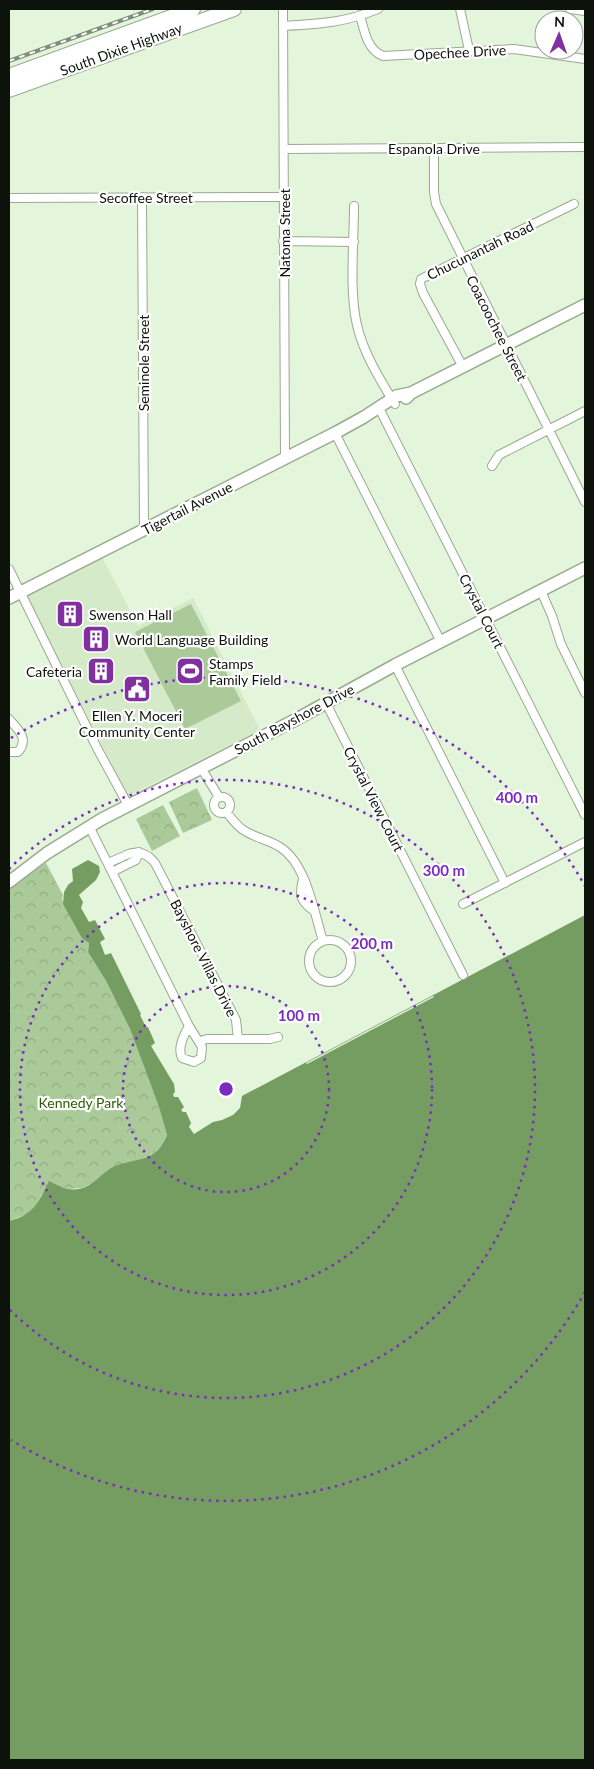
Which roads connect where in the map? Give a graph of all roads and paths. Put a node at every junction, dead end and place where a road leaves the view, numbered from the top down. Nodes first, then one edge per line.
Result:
1 (193, 9) edge
2 (234, 9) edge
3 (283, 9) edge
4 (378, 9) edge
5 (460, 9) edge
6 (570, 9) edge
7 (585, 11) edge
8 (360, 15) junction
9 (284, 26) junction
10 (469, 50) junction
11 (585, 59) edge
12 (9, 76) edge
13 (9, 90) edge
14 (585, 147) edge
15 (434, 148) junction
16 (284, 149) junction
17 (142, 197) junction
18 (283, 197) junction
19 (9, 198) edge
20 (574, 204) dead end
21 (354, 206) dead end
22 (284, 242) junction
23 (354, 242) junction
24 (462, 259) junction
25 (585, 306) edge
26 (506, 346) junction
27 (463, 367) junction
28 (393, 401) junction
29 (380, 410) junction
30 (585, 411) edge
31 (549, 430) junction
32 (335, 433) junction
33 (285, 458) junction
34 (492, 466) dead end
35 (585, 502) edge
36 (144, 530) junction
37 (585, 568) edge
38 (9, 569) edge
39 (541, 591) junction
40 (19, 593) junction
41 (9, 598) edge
42 (486, 619) junction
43 (441, 642) junction
44 (395, 665) junction
45 (585, 693) edge
46 (326, 703) junction
47 (9, 719) edge
48 (9, 752) edge
49 (201, 768) junction
50 (128, 805) junction
51 (585, 815) edge
52 (89, 826) junction
53 (585, 842) edge
54 (139, 852) junction
55 (108, 863) junction
56 (112, 872) junction
57 (9, 882) edge
58 (505, 883) junction
59 (463, 904) dead end
60 (323, 941) junction
61 (463, 975) dead end
62 (190, 1026) junction
63 (278, 1037) dead end
64 (238, 1039) junction
65 (200, 1041) junction

1 - 12 highway, South Dixie Highway
2 - 13 highway, South Dixie Highway
3 - 9 street, Natoma Street
4 - 8 street
5 - 10 street
6 - 7 street
8 - 9 street
8 - 10 street, Opechee Drive
9 - 16 street, Natoma Street
10 - 11 street, Opechee Drive
14 - 15 street, Espanola Drive
15 - 16 street, Espanola Drive
15 - 24 street, Coacoochee Street
16 - 18 street, Natoma Street
17 - 18 street, Secoffee Street
17 - 19 street, Secoffee Street
17 - 36 street, Seminole Street
18 - 22 street, Natoma Street
20 - 24 street, Chucunantah Road
21 - 23 street
22 - 23 street
22 - 33 street, Natoma Street
23 - 28 street
24 - 26 street, Coacoochee Street
24 - 27 street, Chucunantah Road
25 - 26 main road, Tigertail Avenue
26 - 27 main road, Tigertail Avenue
26 - 31 street, Coacoochee Street
27 - 28 main road, Tigertail Avenue
28 - 29 main road, Tigertail Avenue
29 - 32 main road, Tigertail Avenue
29 - 42 street, Crystal Court
30 - 31 street
31 - 34 street
31 - 35 street, Coacoochee Street
32 - 33 main road, Tigertail Avenue
32 - 43 street
33 - 36 main road, Tigertail Avenue
36 - 40 main road, Tigertail Avenue
37 - 39 main road, South Bayshore Drive
38 - 40 street
39 - 42 main road, South Bayshore Drive
39 - 45 street
40 - 41 main road, Tigertail Avenue
40 - 50 street
42 - 43 main road, South Bayshore Drive
42 - 51 street, Crystal Court
43 - 44 main road, South Bayshore Drive
44 - 46 main road, South Bayshore Drive
44 - 58 street
46 - 49 main road, South Bayshore Drive
46 - 61 street, Crystal View Court
47 - 48 street
49 - 50 main road, South Bayshore Drive
49 - 60 street
50 - 52 main road, South Bayshore Drive
52 - 55 street
52 - 57 main road, South Bayshore Drive
53 - 58 street
54 - 55 street
54 - 56 street
54 - 64 street, Bayshore Villas Drive
55 - 56 street
56 - 62 street
58 - 59 street
60 - 60 street
62 - 65 street
62 - 65 street
63 - 64 street
64 - 65 street, Bayshore Villas Drive

